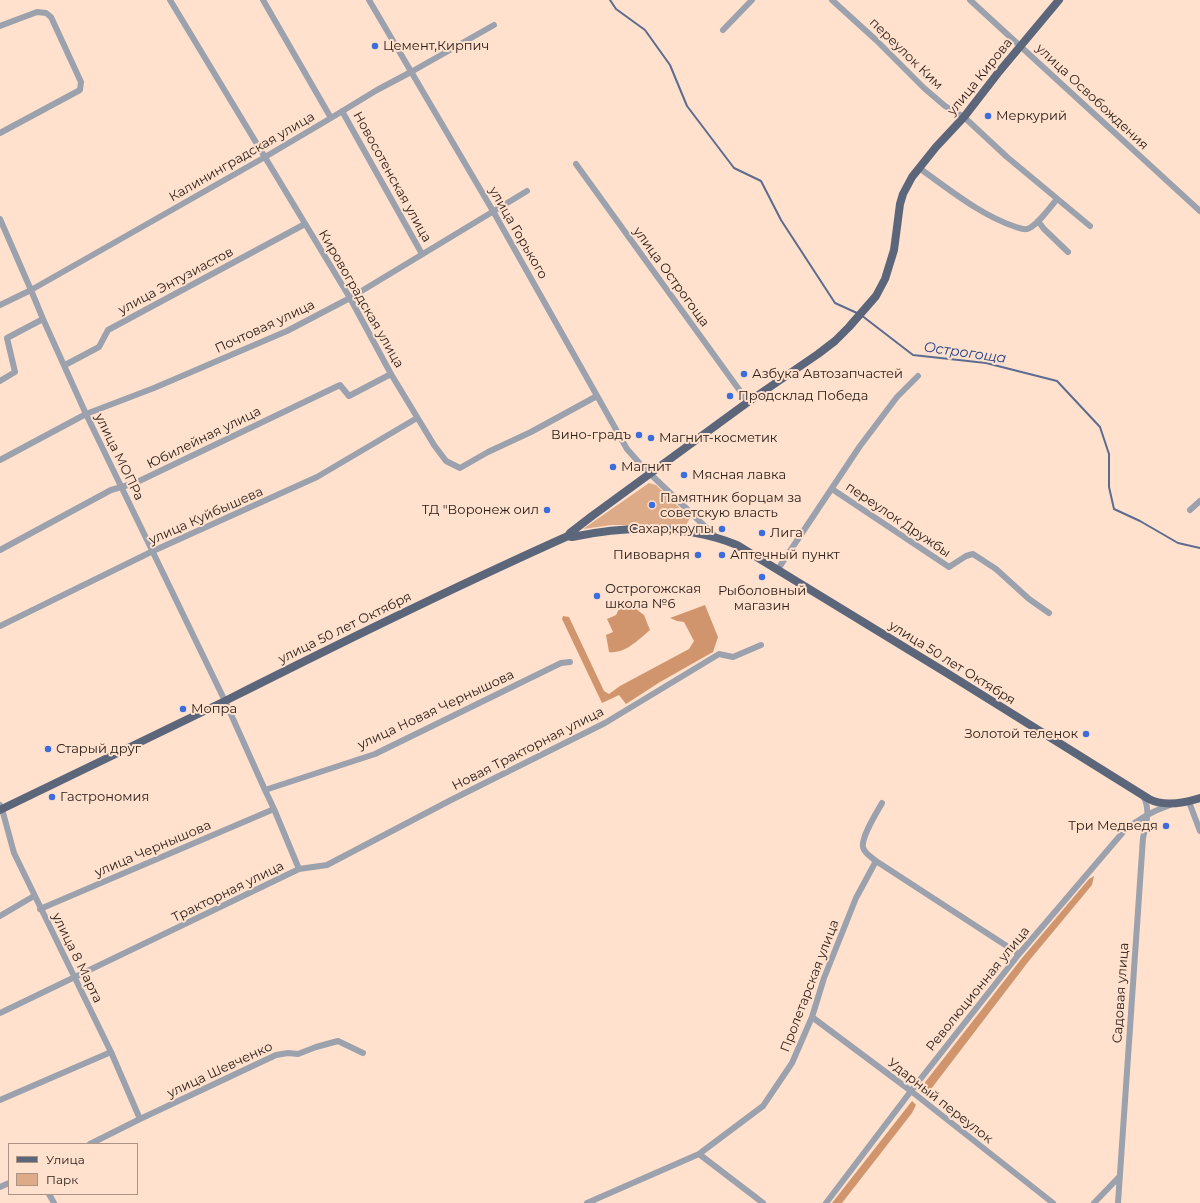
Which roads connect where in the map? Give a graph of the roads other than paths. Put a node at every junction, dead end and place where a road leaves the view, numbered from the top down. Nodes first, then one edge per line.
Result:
1 (170, 0) edge
2 (263, 0) edge
3 (368, 0) edge
4 (752, 0) edge
5 (832, 0) edge
6 (970, 0) edge
7 (1059, 0) edge
8 (494, 25) dead end
9 (0, 26) edge
10 (723, 30) dead end
11 (1021, 46) junction
12 (412, 72) junction
13 (342, 111) junction
14 (964, 117) junction
15 (331, 118) junction
16 (0, 133) edge
17 (265, 157) junction
18 (576, 164) dead end
19 (919, 168) junction
20 (528, 191) dead end
21 (1057, 198) junction
22 (1199, 209) edge
23 (493, 211) junction
24 (0, 219) edge
25 (1038, 221) junction
26 (305, 224) junction
27 (1090, 226) dead end
28 (1068, 252) dead end
29 (422, 254) junction
30 (31, 290) junction
31 (350, 298) junction
32 (0, 305) edge
33 (43, 319) junction
34 (65, 365) junction
35 (391, 374) junction
36 (918, 376) dead end
37 (0, 381) edge
38 (597, 396) junction
39 (748, 402) junction
40 (86, 414) junction
41 (417, 418) junction
42 (0, 460) edge
43 (650, 473) junction
44 (121, 487) junction
45 (832, 489) junction
46 (1200, 501) edge
47 (1190, 510) dead end
48 (568, 536) junction
49 (716, 537) junction
50 (0, 550) edge
51 (153, 552) junction
52 (778, 569) junction
53 (1049, 614) dead end
54 (0, 626) edge
55 (761, 645) dead end
56 (570, 662) dead end
57 (225, 701) junction
58 (265, 790) junction
59 (1143, 796) junction
60 (1200, 798) edge
61 (1155, 802) junction
62 (1189, 802) junction
63 (882, 803) dead end
64 (1176, 803) junction
65 (1, 808) edge
66 (274, 809) junction
67 (1148, 814) junction
68 (1200, 831) edge
69 (876, 861) junction
70 (299, 869) junction
71 (34, 896) junction
72 (40, 909) junction
73 (0, 916) edge
74 (1019, 954) junction
75 (74, 978) junction
76 (0, 1013) edge
77 (812, 1017) junction
78 (111, 1052) junction
79 (363, 1053) dead end
80 (911, 1091) junction
81 (0, 1100) edge
82 (140, 1119) junction
83 (92, 1143) edge
84 (699, 1154) junction
85 (1119, 1176) junction
86 (587, 1203) edge
87 (762, 1203) edge
88 (826, 1203) edge
89 (1053, 1203) edge
90 (1094, 1203) edge
91 (1118, 1203) edge

1 - 17 street, Кировоградская улица
2 - 15 street, Новосотенская улица
3 - 12 street, улица Горького
4 - 10 street
5 - 14 street, переулок Ким
6 - 11 street, улица Освобождения
7 - 11 main road, улица Кирова
8 - 12 street, Калининградская улица
9 - 16 street
11 - 14 main road, улица Кирова
11 - 22 street, улица Освобождения
12 - 13 street, Калининградская улица
12 - 23 street, улица Горького
13 - 15 street, Калининградская улица
13 - 29 street, Новосотенская улица
14 - 19 main road, улица Кирова
14 - 21 street, переулок Ким
15 - 17 street, Калининградская улица
17 - 26 street, Кировоградская улица
17 - 30 street, Калининградская улица
18 - 39 street, улица Острогоща
19 - 25 street
19 - 39 main road, улица Кирова
20 - 23 street, Почтовая улица
21 - 25 street
21 - 27 street, переулок Ким
23 - 29 street, Почтовая улица
23 - 38 street, улица Горького
24 - 30 street, улица МОПРа
25 - 28 street
26 - 31 street, Кировоградская улица
26 - 34 street, улица Энтузиастов
29 - 31 street, Почтовая улица
30 - 32 street, Калининградская улица
30 - 33 street, улица МОПРа
31 - 35 street, Кировоградская улица
31 - 40 street, Почтовая улица
33 - 34 street, улица МОПРа
33 - 37 street
34 - 40 street, улица МОПРа
35 - 41 street, Кировоградская улица
35 - 44 street, Юбилейная улица
36 - 45 street, переулок Дружбы
38 - 41 street, Кировоградская улица
38 - 43 street, улица Горького
39 - 43 main road, улица Кирова
40 - 42 street, Почтовая улица
40 - 44 street, улица МОПРа
41 - 51 street, улица Куйбышева
43 - 48 main road, улица Кирова
43 - 49 street, улица 50 лет Октября
44 - 50 street, Юбилейная улица
44 - 51 street, улица МОПРа
45 - 52 street, переулок Дружбы
45 - 53 street, переулок Дружбы
46 - 47 street
48 - 49 main road, улица 50 лет Октября
48 - 57 main road, улица 50 лет Октября
49 - 52 main road, улица 50 лет Октября
51 - 54 street, улица Куйбышева
51 - 57 street, улица МОПРа
52 - 59 main road, улица 50 лет Октября
55 - 70 street, Новая Тракторная улица
56 - 58 street, улица Новая Чернышова
57 - 58 street, Тракторная улица
57 - 65 main road, улица 50 лет Октября
58 - 66 street, Тракторная улица
59 - 61 main road, улица 50 лет Октября
59 - 67 street
60 - 62 main road, улица 50 лет Октября
61 - 64 main road, улица 50 лет Октября
61 - 67 street
62 - 64 main road, улица 50 лет Октября
62 - 68 street
63 - 69 street
64 - 67 street
65 - 71 street, улица 8 Марта
66 - 70 street, Тракторная улица
66 - 72 street, улица Чернышова
67 - 74 street, Революционная улица
67 - 85 street, Садовая улица
69 - 74 street
69 - 77 street, Пролетарская улица
70 - 75 street, Тракторная улица
71 - 72 street, улица 8 Марта
71 - 73 street
72 - 75 street, улица 8 Марта
74 - 80 street, Революционная улица
75 - 76 street, Тракторная улица
75 - 78 street, улица 8 Марта
77 - 80 street, Ударный переулок
77 - 84 street, Пролетарская улица
78 - 81 street
78 - 82 street, улица 8 Марта
79 - 82 street, улица Шевченко
80 - 88 street, Революционная улица
80 - 89 street, Ударный переулок
82 - 83 street, улица Шевченко
84 - 86 street, Пролетарская улица
84 - 87 street
85 - 90 street
85 - 91 street, Садовая улица

